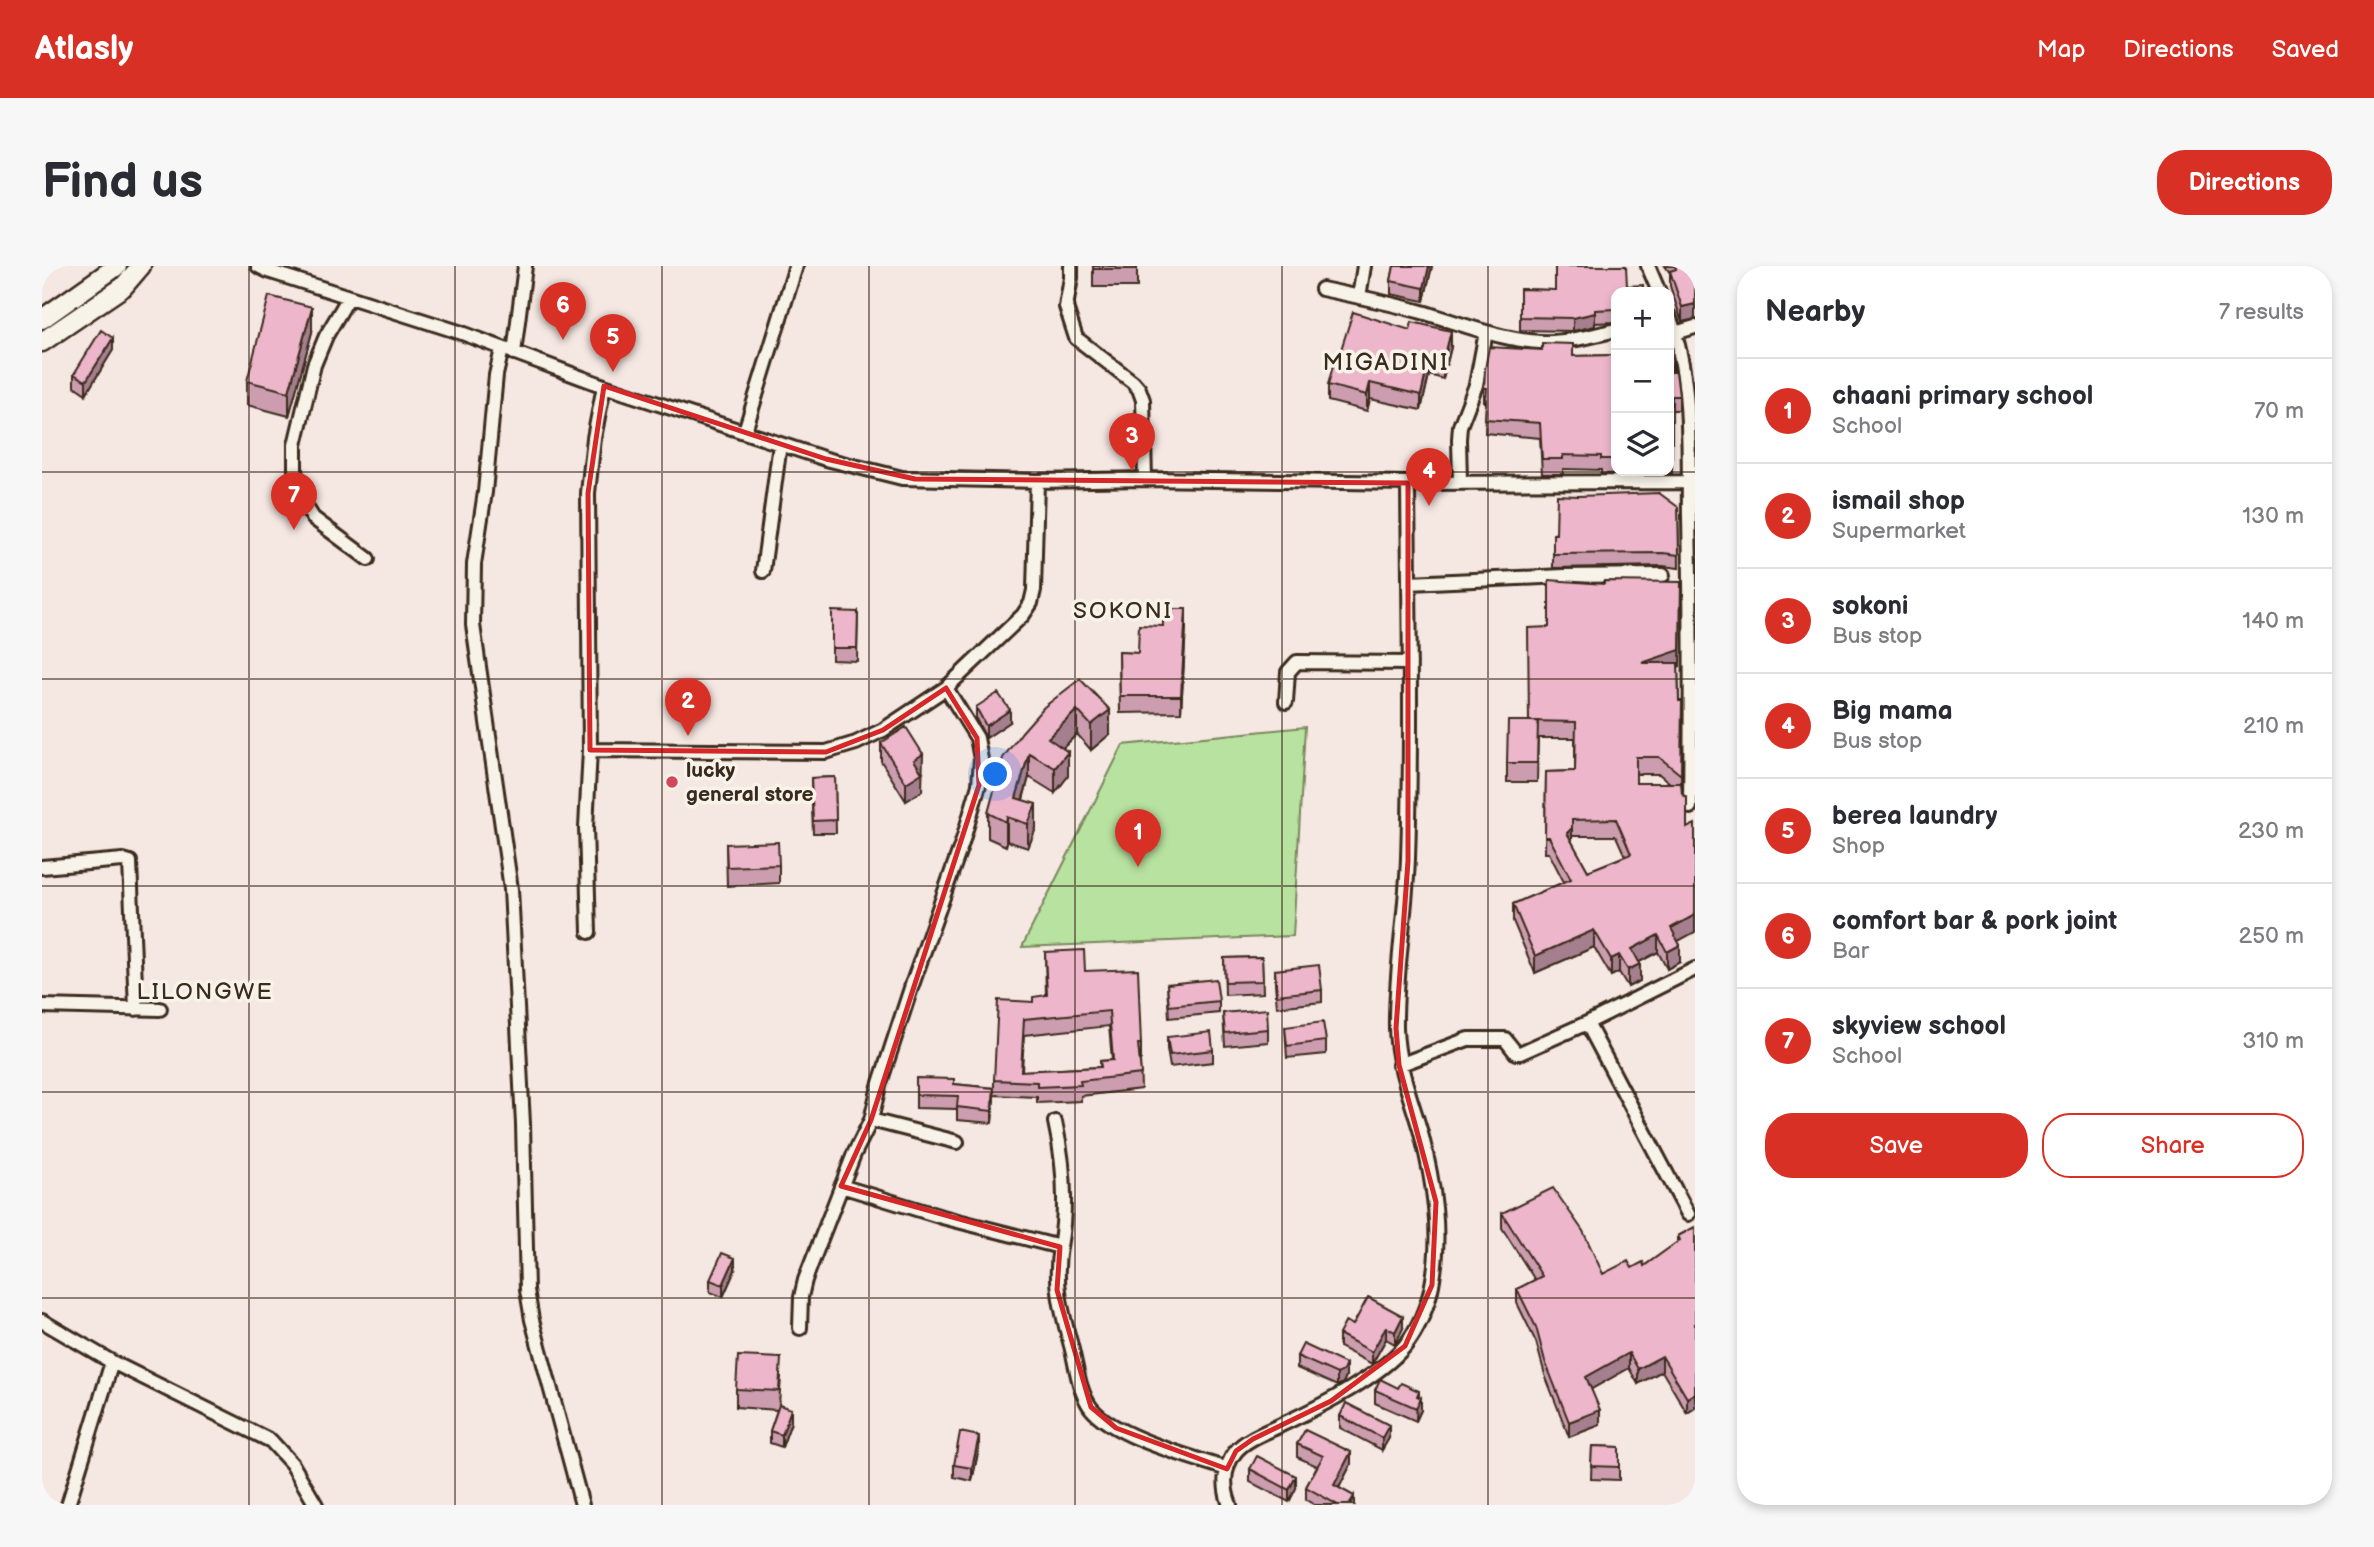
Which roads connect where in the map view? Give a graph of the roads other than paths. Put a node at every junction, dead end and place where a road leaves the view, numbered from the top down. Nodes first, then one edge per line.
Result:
1 (117, 266) edge
2 (141, 266) edge
3 (258, 266) edge
4 (525, 266) edge
5 (796, 266) edge
6 (1071, 266) edge
7 (1364, 266) edge
8 (1648, 266) edge
9 (1657, 287) edge
10 (1322, 289) dead end
11 (349, 297) junction
12 (1359, 297) junction
13 (42, 319) edge
14 (1695, 327) edge
15 (1674, 330) edge
16 (1611, 331) edge
17 (1486, 332) junction
18 (1675, 333) junction
19 (42, 342) edge
20 (508, 351) junction
21 (604, 386) junction
22 (744, 431) junction
23 (780, 444) junction
24 (1145, 479) junction
25 (1037, 481) junction
26 (1460, 482) junction
27 (1688, 482) junction
28 (1408, 483) junction
29 (368, 559) dead end
30 (763, 572) dead end
31 (1663, 575) dead end
32 (1409, 583) junction
33 (1693, 662) edge
34 (1410, 663) junction
35 (946, 688) junction
36 (1286, 702) dead end
37 (590, 750) junction
38 (1690, 807) edge
39 (42, 867) edge
40 (589, 932) dead end
41 (1695, 969) edge
42 (42, 1006) edge
43 (136, 1009) junction
44 (160, 1010) dead end
45 (1587, 1023) junction
46 (1399, 1065) junction
47 (871, 1120) junction
48 (1055, 1122) dead end
49 (957, 1142) dead end
50 (841, 1186) junction
51 (1688, 1214) dead end
52 (1060, 1247) junction
53 (42, 1321) edge
54 (800, 1328) dead end
55 (112, 1362) junction
56 (1227, 1469) junction
57 (68, 1505) edge
58 (316, 1505) edge
59 (582, 1505) edge
60 (1230, 1505) edge

1 - 13 main road
2 - 19 main road
3 - 11 street
4 - 20 street
5 - 22 street
6 - 24 street
7 - 12 street
8 - 9 street
10 - 12 street
11 - 20 street
11 - 29 street
12 - 17 street
14 - 18 street
15 - 18 street
16 - 17 street
17 - 26 street
18 - 27 street
20 - 21 street
20 - 59 street
21 - 22 street
21 - 37 street
22 - 23 street
23 - 25 street
23 - 30 street
24 - 25 street
24 - 28 street
25 - 35 street
26 - 27 street
26 - 28 street
27 - 33 street
28 - 32 street
31 - 32 street
32 - 34 street
33 - 38 street
34 - 36 street
34 - 46 street
35 - 37 street
35 - 47 street
37 - 40 street
39 - 43 street
41 - 45 street
42 - 43 street
43 - 44 street
45 - 46 street
45 - 51 street
46 - 56 street
47 - 49 street
47 - 50 street
48 - 52 street
50 - 52 street
50 - 54 street
52 - 56 street
53 - 55 street
55 - 57 street
55 - 58 street
56 - 60 street

